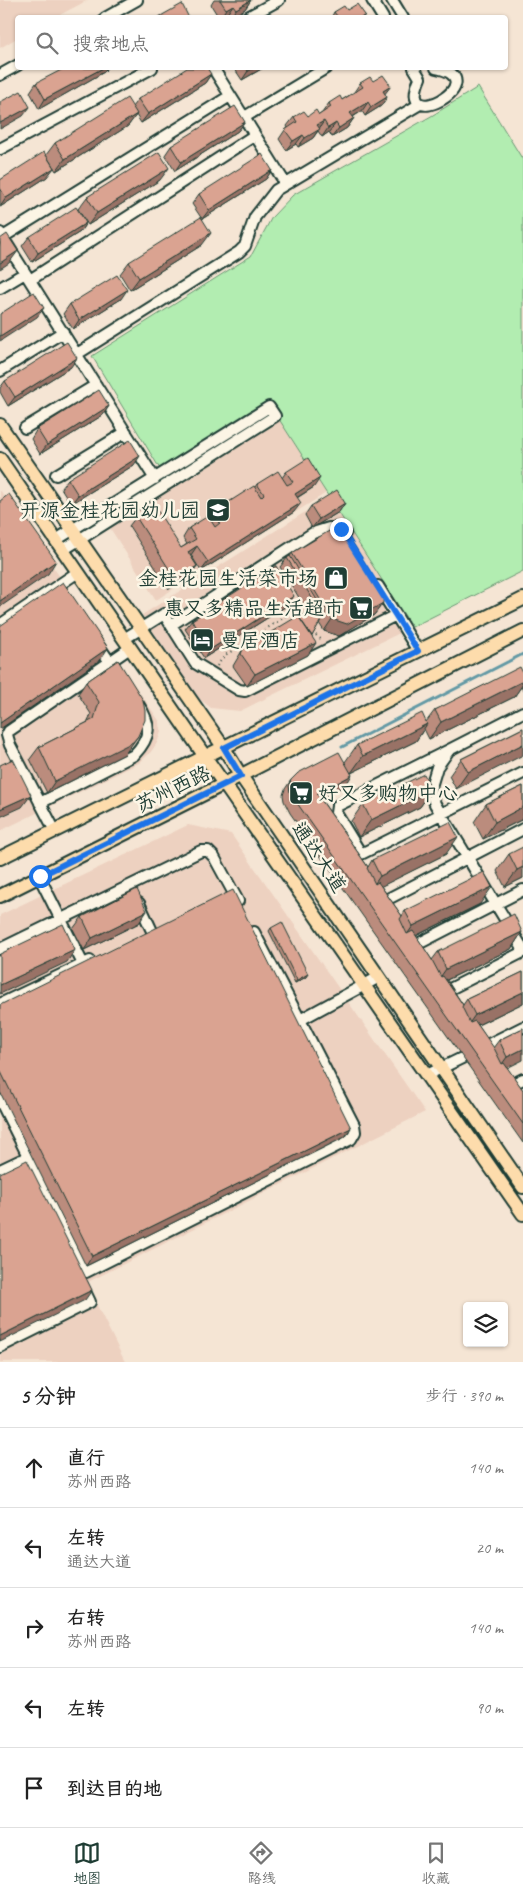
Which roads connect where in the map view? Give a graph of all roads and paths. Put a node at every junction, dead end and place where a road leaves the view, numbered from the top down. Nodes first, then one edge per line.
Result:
1 (137, 0) edge
2 (279, 0) edge
3 (372, 0) edge
4 (392, 0) edge
5 (110, 15) edge
6 (252, 15) edge
7 (381, 15) edge
8 (401, 15) edge
9 (15, 67) edge
10 (148, 70) edge
11 (214, 70) edge
12 (323, 70) edge
13 (415, 70) edge
14 (433, 70) edge
15 (442, 70) edge
16 (0, 75) edge
17 (420, 78) junction
18 (230, 96) junction
19 (420, 104) junction
20 (243, 118) junction
21 (255, 135) junction
22 (0, 148) edge
23 (285, 183) junction
24 (2, 235) edge
25 (27, 276) junction
26 (0, 288) edge
27 (63, 332) junction
28 (77, 354) junction
29 (0, 370) edge
30 (96, 384) junction
31 (0, 425) edge
32 (25, 428) dead end
33 (126, 432) junction
34 (192, 455) junction
35 (0, 459) edge
36 (198, 464) junction
37 (56, 475) dead end
38 (159, 476) junction
39 (168, 484) junction
40 (76, 535) junction
41 (349, 540) edge
42 (59, 545) junction
43 (78, 572) junction
44 (370, 574) edge
45 (289, 594) edge
46 (523, 599) edge
47 (396, 615) junction
48 (0, 625) edge
49 (171, 625) junction
50 (141, 628) junction
51 (523, 631) edge
52 (89, 632) edge
53 (312, 632) edge
54 (127, 644) junction
55 (331, 648) junction
56 (418, 651) junction
57 (110, 662) junction
58 (213, 675) junction
59 (523, 712) edge
60 (224, 748) junction
61 (449, 750) junction
62 (205, 757) junction
63 (523, 773) edge
64 (241, 776) junction
65 (224, 784) junction
66 (40, 803) junction
67 (441, 814) junction
68 (523, 829) edge
69 (55, 831) junction
70 (0, 858) edge
71 (468, 858) junction
72 (40, 876) junction
73 (130, 885) junction
74 (523, 890) edge
75 (0, 896) edge
76 (382, 902) edge
77 (496, 904) junction
78 (242, 910) edge
79 (61, 919) junction
80 (251, 927) edge
81 (153, 931) edge
82 (416, 945) edge
83 (0, 949) edge
84 (523, 950) edge
85 (100, 956) edge
86 (83, 964) junction
87 (379, 977) junction
88 (364, 985) junction
89 (448, 990) edge
90 (0, 1004) edge
91 (300, 1020) junction
92 (523, 1027) edge
93 (483, 1047) edge
94 (462, 1058) dead end
95 (442, 1068) junction
96 (427, 1076) junction
97 (523, 1079) edge
98 (513, 1084) edge
99 (0, 1100) edge
100 (0, 1170) edge
101 (523, 1187) edge
102 (523, 1214) edge
103 (0, 1347) edge

1 - 5 street
2 - 6 street
3 - 7 street
4 - 8 street
9 - 16 street
10 - 22 street
11 - 18 street
12 - 20 street
13 - 17 street
14 - 17 street
15 - 19 street
17 - 19 street
18 - 20 street
18 - 24 street
19 - 23 street
20 - 21 street
21 - 23 street
21 - 25 street
23 - 28 street
24 - 25 street
25 - 26 street
25 - 27 street
27 - 28 street
27 - 29 street
28 - 30 street
30 - 32 street
30 - 33 street
31 - 40 main road, 通达大道
33 - 37 street
33 - 38 street
34 - 36 street
34 - 36 street
34 - 38 street
35 - 42 main road, 通达大道
36 - 39 street
38 - 39 street
38 - 40 street
39 - 40 street
40 - 42 street
40 - 50 main road, 通达大道
41 - 49 street
42 - 43 main road, 通达大道
43 - 48 street
43 - 54 main road, 通达大道
44 - 47 street
45 - 58 path
46 - 56 main road, 苏州西路
47 - 55 street
47 - 56 street
49 - 50 street
49 - 58 street
50 - 54 street
50 - 60 main road, 通达大道
51 - 64 main road, 苏州西路
52 - 57 street
53 - 55 path
54 - 57 street
54 - 62 main road, 通达大道
55 - 58 street
56 - 60 main road, 苏州西路
57 - 66 street
57 - 66 street
59 - 61 street
60 - 62 main road, 苏州西路
60 - 64 main road, 通达大道
61 - 67 street
61 - 67 street
62 - 65 main road, 通达大道
62 - 69 main road, 苏州西路
63 - 67 street
64 - 65 main road, 苏州西路
64 - 87 main road, 通达大道
65 - 72 main road, 苏州西路
65 - 88 main road, 通达大道
66 - 69 street
67 - 71 street
68 - 71 street
69 - 70 main road, 苏州西路
71 - 76 street
71 - 77 street
72 - 75 main road, 苏州西路
72 - 79 street
73 - 78 street
73 - 79 street
73 - 81 street
74 - 77 street
77 - 82 street
77 - 84 street
79 - 83 street
79 - 86 street
80 - 91 street
84 - 89 street
85 - 86 street
86 - 90 street
87 - 88 street
87 - 95 main road, 通达大道
88 - 91 street
88 - 96 main road, 通达大道
91 - 99 street
92 - 93 street
94 - 95 street
95 - 96 street
95 - 101 main road, 通达大道
96 - 102 main road, 通达大道
97 - 98 street
100 - 103 street

